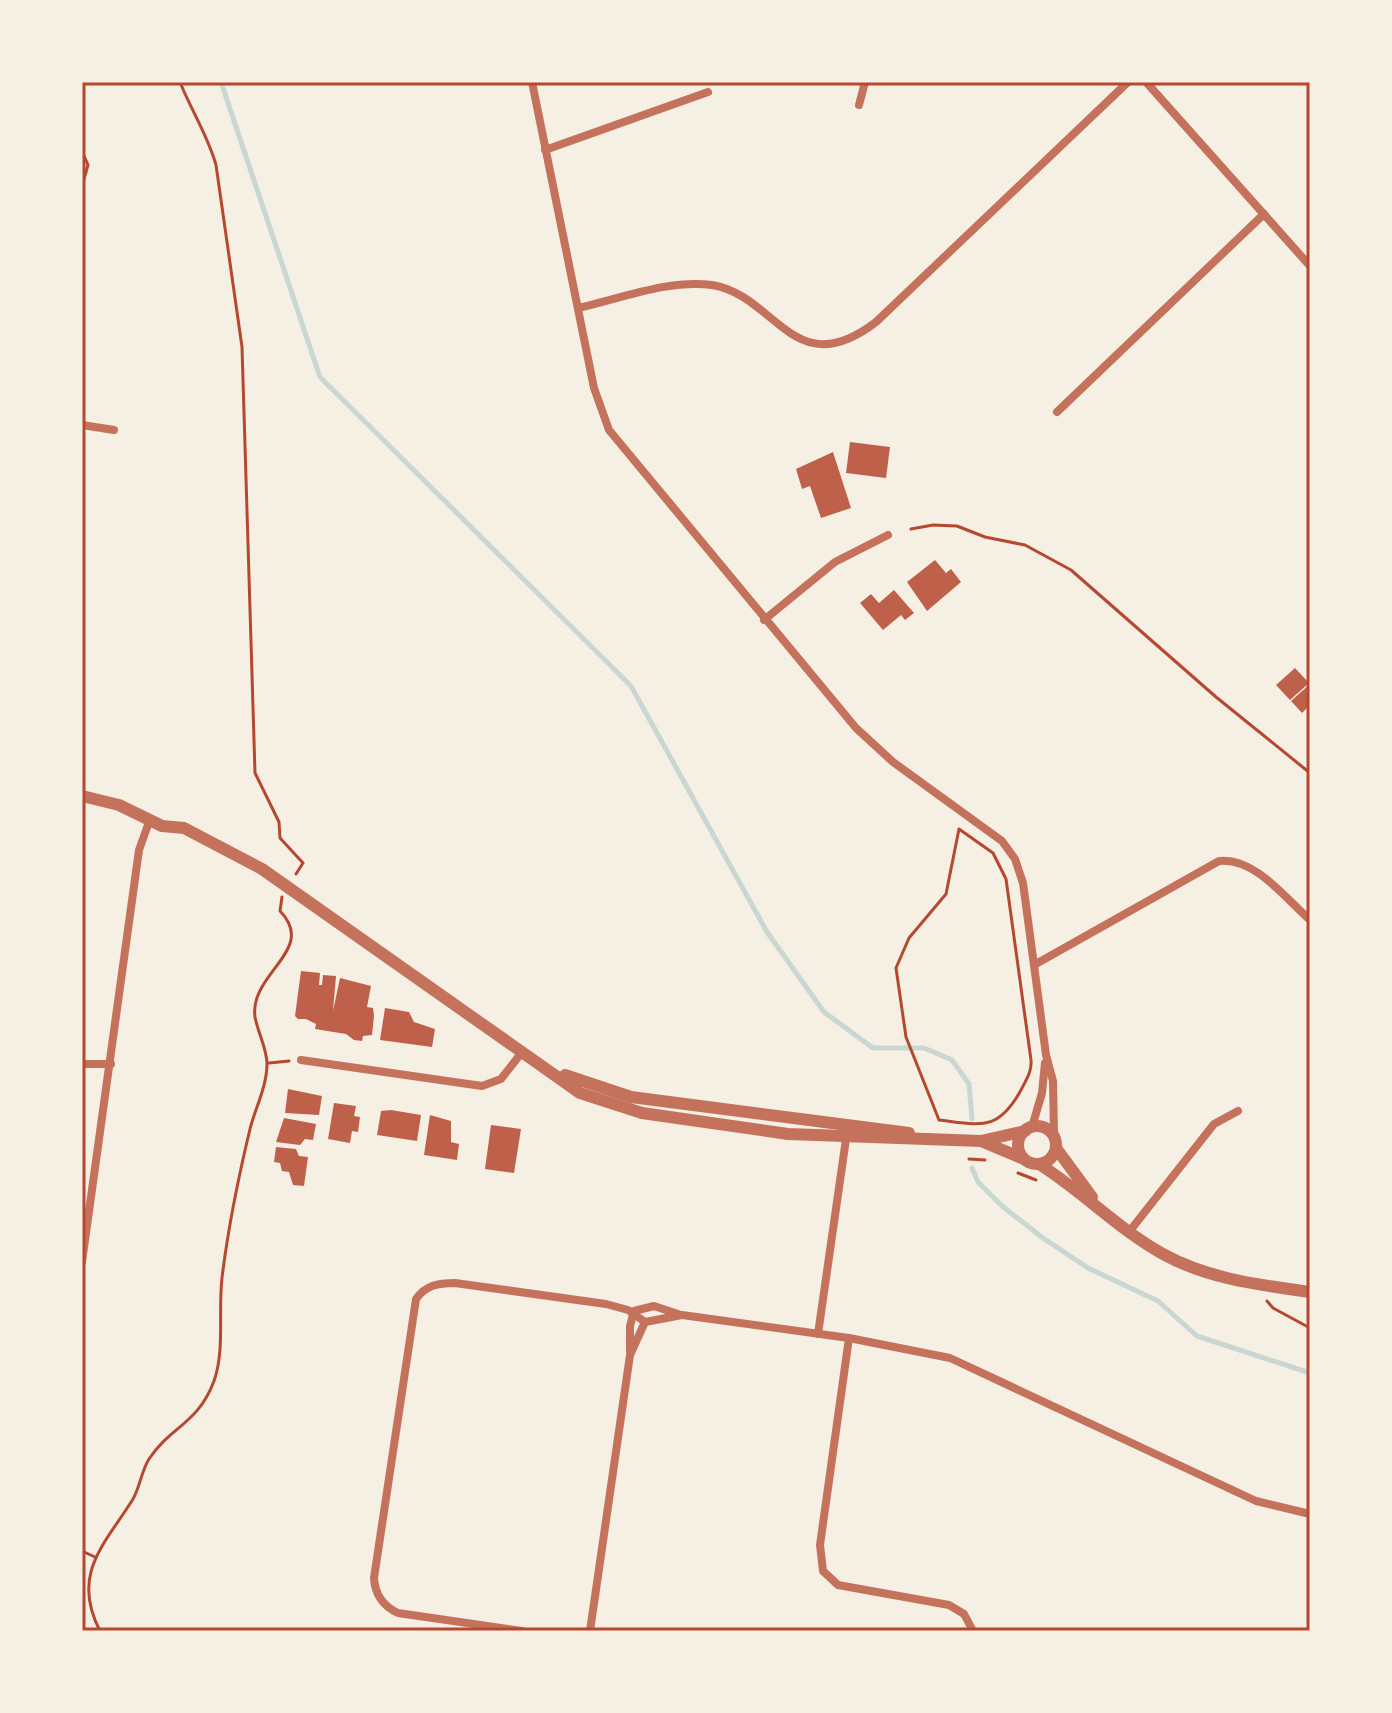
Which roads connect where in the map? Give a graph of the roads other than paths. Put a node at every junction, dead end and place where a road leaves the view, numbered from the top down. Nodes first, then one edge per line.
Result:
1 (532, 82) edge
2 (865, 82) edge
3 (1128, 82) edge
4 (1146, 82) edge
5 (708, 92) dead end
6 (859, 105) dead end
7 (545, 150) junction
8 (1264, 214) junction
9 (1310, 266) edge
10 (578, 308) junction
11 (1057, 412) dead end
12 (82, 425) edge
13 (114, 430) dead end
14 (888, 535) dead end
15 (764, 620) junction
16 (82, 796) edge
17 (149, 822) junction
18 (1310, 920) edge
19 (1034, 965) junction
20 (523, 1051) junction
21 (1046, 1055) junction
22 (301, 1060) road end
23 (82, 1064) edge
24 (111, 1064) junction
25 (545, 1066) junction
26 (1238, 1111) dead end
27 (1028, 1129) junction
28 (847, 1131) junction
29 (981, 1141) junction
30 (1055, 1142) junction
31 (1024, 1159) junction
32 (1039, 1164) junction
33 (1103, 1213) junction
34 (1129, 1232) junction
35 (82, 1262) edge
36 (1310, 1292) edge
37 (632, 1314) junction
38 (682, 1315) junction
39 (645, 1322) junction
40 (818, 1334) junction
41 (849, 1338) junction
42 (630, 1355) junction
43 (1310, 1514) edge
44 (522, 1631) edge
45 (590, 1631) edge
46 (973, 1631) edge

1 - 7 street
2 - 6 street
3 - 10 street
4 - 8 street
5 - 7 street
7 - 10 street
8 - 9 street
8 - 11 street
10 - 15 street
12 - 13 street
14 - 15 street
15 - 19 street
16 - 17 street
17 - 20 street
17 - 24 street
18 - 19 street
19 - 21 street
20 - 22 street
20 - 25 street
21 - 27 street
21 - 30 street
23 - 24 street
24 - 35 street
25 - 28 street
25 - 28 street
26 - 34 street
27 - 29 street
27 - 30 street
27 - 31 street
28 - 29 street
28 - 40 street
29 - 31 street
30 - 32 street
30 - 33 street
31 - 32 street
32 - 33 street
33 - 34 street
34 - 36 street
37 - 38 street
37 - 39 street
37 - 42 street
37 - 44 street
38 - 39 street
38 - 40 street
39 - 42 street
40 - 41 street
41 - 43 street
41 - 46 street
42 - 45 street

